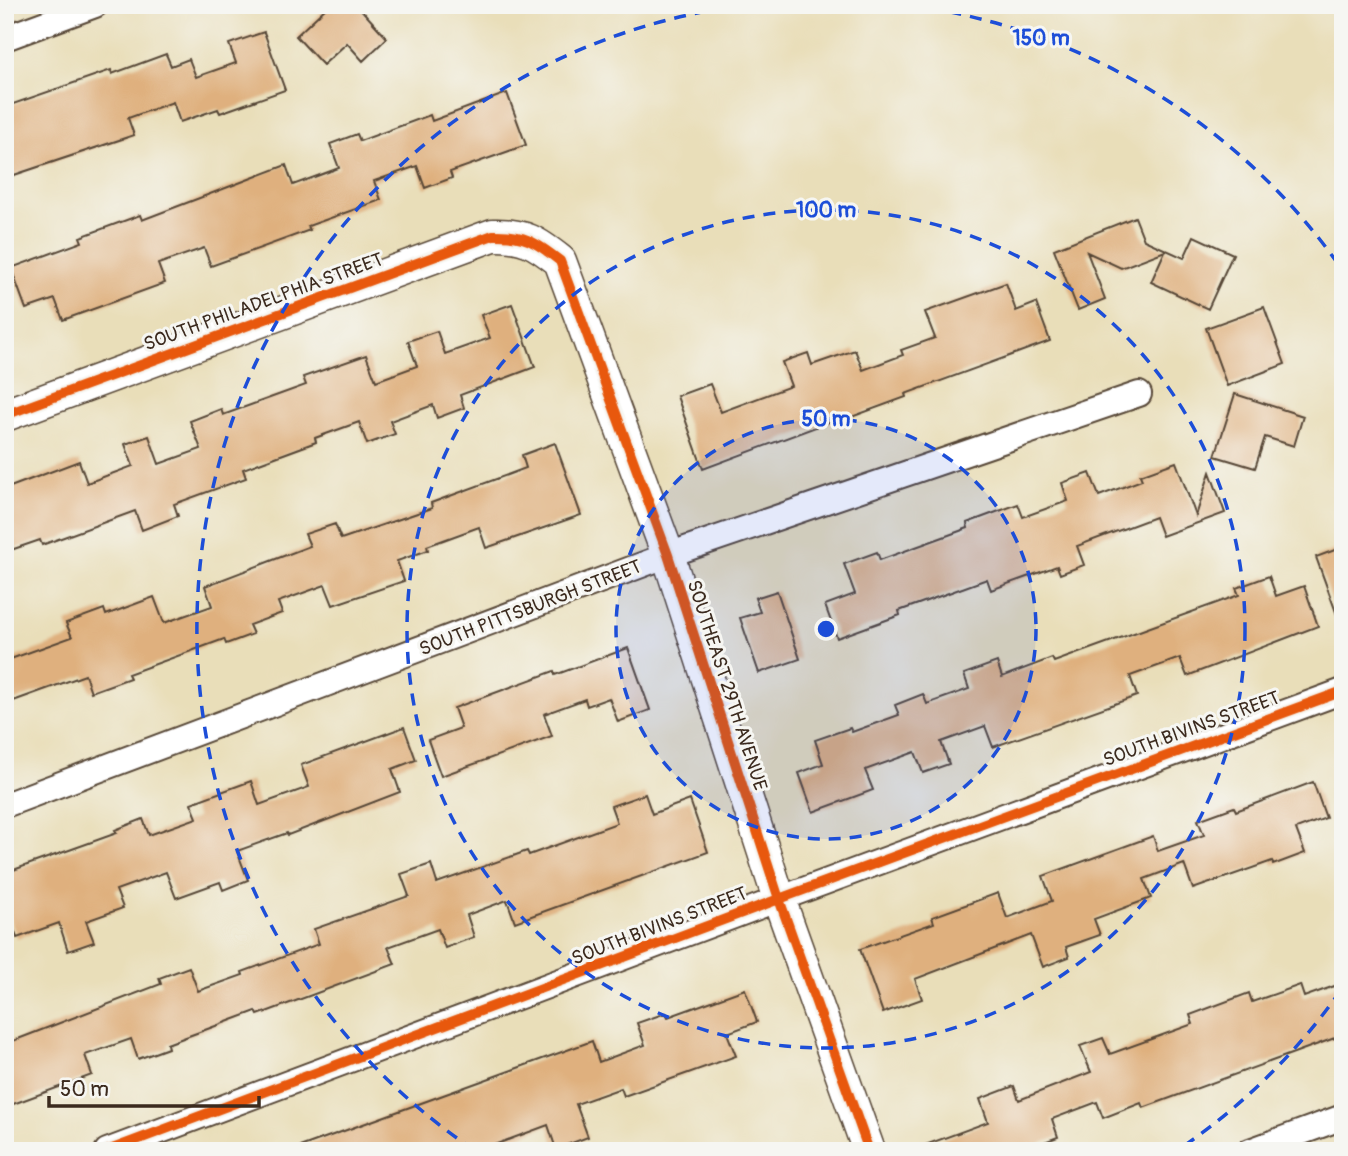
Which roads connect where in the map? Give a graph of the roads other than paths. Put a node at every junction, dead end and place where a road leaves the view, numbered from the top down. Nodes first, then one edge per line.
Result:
1 (95, 5) edge
2 (5, 38) edge
3 (535, 241) joint
4 (1139, 394) dead end
5 (5, 415) edge
6 (668, 555) junction
7 (1343, 691) edge
8 (5, 805) edge
9 (779, 899) junction
10 (1343, 1117) edge
11 (107, 1151) edge
12 (869, 1151) edge
13 (1250, 1151) edge

1 - 2 street
3 - 5 street, SOUTH PHILADELPHIA STREET
3 - 6 street, SOUTHEAST 29TH AVENUE
4 - 6 street, SOUTH PITTSBURGH STREET
6 - 8 street, SOUTH PITTSBURGH STREET
6 - 9 street, SOUTHEAST 29TH AVENUE
7 - 9 street, SOUTH BIVINS STREET
9 - 11 street, SOUTH BIVINS STREET
9 - 12 street, SOUTHEAST 29TH AVENUE
10 - 13 street

